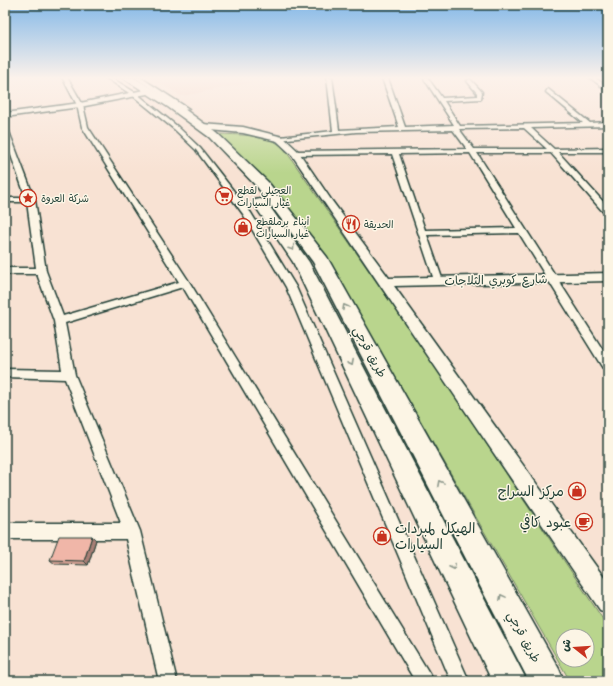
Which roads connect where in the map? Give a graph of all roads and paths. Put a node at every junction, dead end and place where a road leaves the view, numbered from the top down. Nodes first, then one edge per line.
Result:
1 (53, 109) edge
2 (81, 109) edge
3 (158, 109) edge
4 (166, 109) edge
5 (173, 109) edge
6 (333, 109) edge
7 (396, 109) edge
8 (445, 109) edge
9 (570, 109) edge
10 (5, 116) edge
11 (588, 124) junction
12 (608, 124) edge
13 (526, 126) junction
14 (202, 127) junction
15 (456, 127) junction
16 (402, 128) junction
17 (5, 129) edge
18 (336, 132) junction
19 (280, 139) junction
20 (553, 150) junction
21 (608, 150) edge
22 (9, 151) edge
23 (472, 151) junction
24 (395, 152) junction
25 (295, 153) junction
26 (5, 200) edge
27 (31, 200) junction
28 (608, 212) edge
29 (521, 230) junction
30 (421, 233) junction
31 (5, 271) edge
32 (41, 271) junction
33 (608, 277) edge
34 (552, 278) junction
35 (438, 281) junction
36 (384, 282) junction
37 (185, 284) junction
38 (59, 321) junction
39 (608, 367) edge
40 (5, 373) edge
41 (69, 375) junction
42 (461, 520) junction
43 (434, 530) junction
44 (5, 531) edge
45 (132, 531) junction
46 (608, 602) edge
47 (168, 681) edge
48 (426, 681) edge
49 (460, 681) edge
50 (510, 681) edge
51 (547, 681) edge

1 - 10 main road
2 - 37 street
3 - 49 street
4 -> 43 highway, طريق قرجي
5 - 14 highway, طريق قرجي
6 - 18 street
7 - 16 street
8 - 15 street
9 - 11 street
11 - 12 street
11 - 13 street
13 - 15 street
13 - 20 street
14 - 19 main road
42 -> 14 highway, طريق قرجي
15 - 16 street
15 - 23 street
16 - 18 street
17 - 22 street
18 - 19 street
19 - 25 main road
20 - 21 street
20 - 23 street
20 - 28 street
22 - 27 street
23 - 24 street
23 - 29 street
24 - 25 street
24 - 30 street
25 - 36 main road
26 - 27 street
27 - 32 street
29 - 30 street
29 - 34 street
30 - 35 street
31 - 32 street
32 - 38 street
33 - 34 main road, شارع كوبري الثلاجات
34 - 35 main road, شارع كوبري الثلاجات
34 - 39 street
35 - 36 main road, شارع كوبري الثلاجات
36 - 46 main road
37 - 38 street
37 - 48 street
38 - 41 street
40 - 41 street
41 - 45 street
42 - 43 highway
51 -> 42 highway, طريق قرجي
43 -> 50 highway, طريق قرجي
44 - 45 street
45 - 47 street

